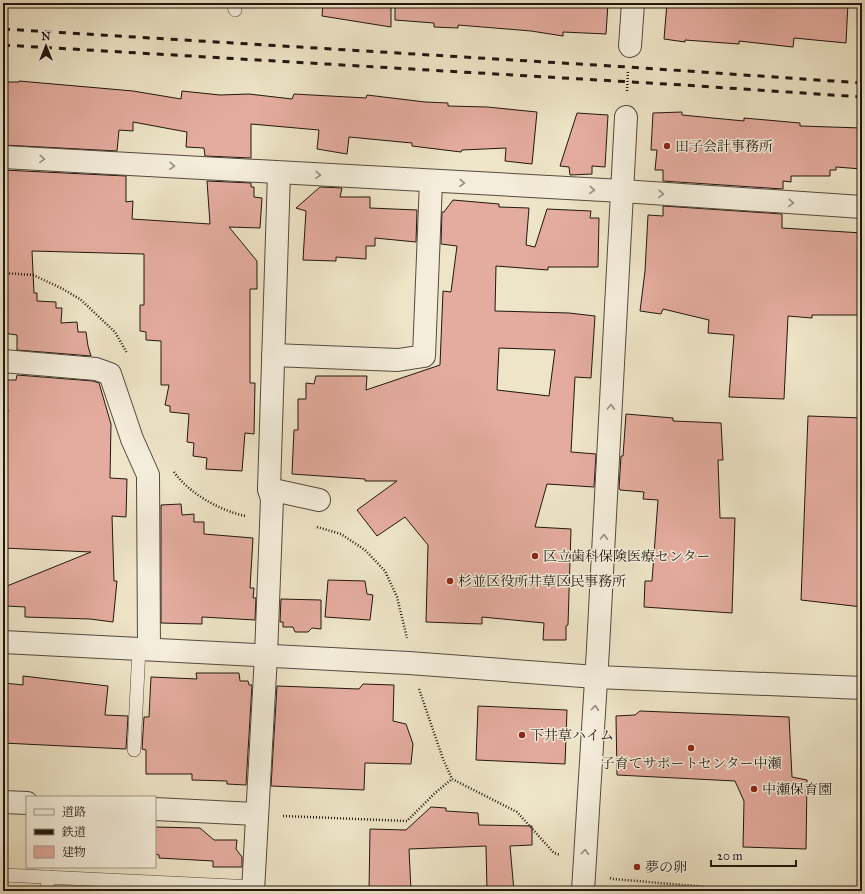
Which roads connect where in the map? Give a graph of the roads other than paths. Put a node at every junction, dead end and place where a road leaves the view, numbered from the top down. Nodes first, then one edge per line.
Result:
1 (633, 3) edge
2 (630, 46) road end
3 (626, 117) road end
4 (3, 157) edge
5 (279, 173) junction
6 (431, 181) junction
7 (622, 191) junction
8 (862, 208) edge
9 (273, 355) junction
10 (3, 361) edge
11 (269, 489) junction
12 (320, 500) dead end
13 (3, 642) edge
14 (144, 649) junction
15 (266, 655) junction
16 (596, 677) junction
17 (862, 688) edge
18 (134, 750) dead end
19 (3, 802) edge
20 (26, 803) edge
21 (156, 809) edge
22 (257, 814) junction
23 (3, 875) edge
24 (48, 877) junction
25 (253, 889) edge
26 (47, 891) edge
27 (583, 891) edge

1 - 2 street
3 - 7 street
4 -> 5 street
5 -> 6 street
5 - 9 street
6 -> 7 street
6 - 9 street
7 -> 8 street
16 -> 7 street
9 - 11 street
10 - 14 street
11 - 12 street
11 - 15 street
13 - 14 street
14 - 15 street
14 - 18 lane
15 - 16 street
15 - 22 street
16 - 17 street
27 -> 16 street
19 - 20 street
21 - 22 street
22 - 25 street
23 - 24 lane
24 - 25 lane
24 - 26 lane

